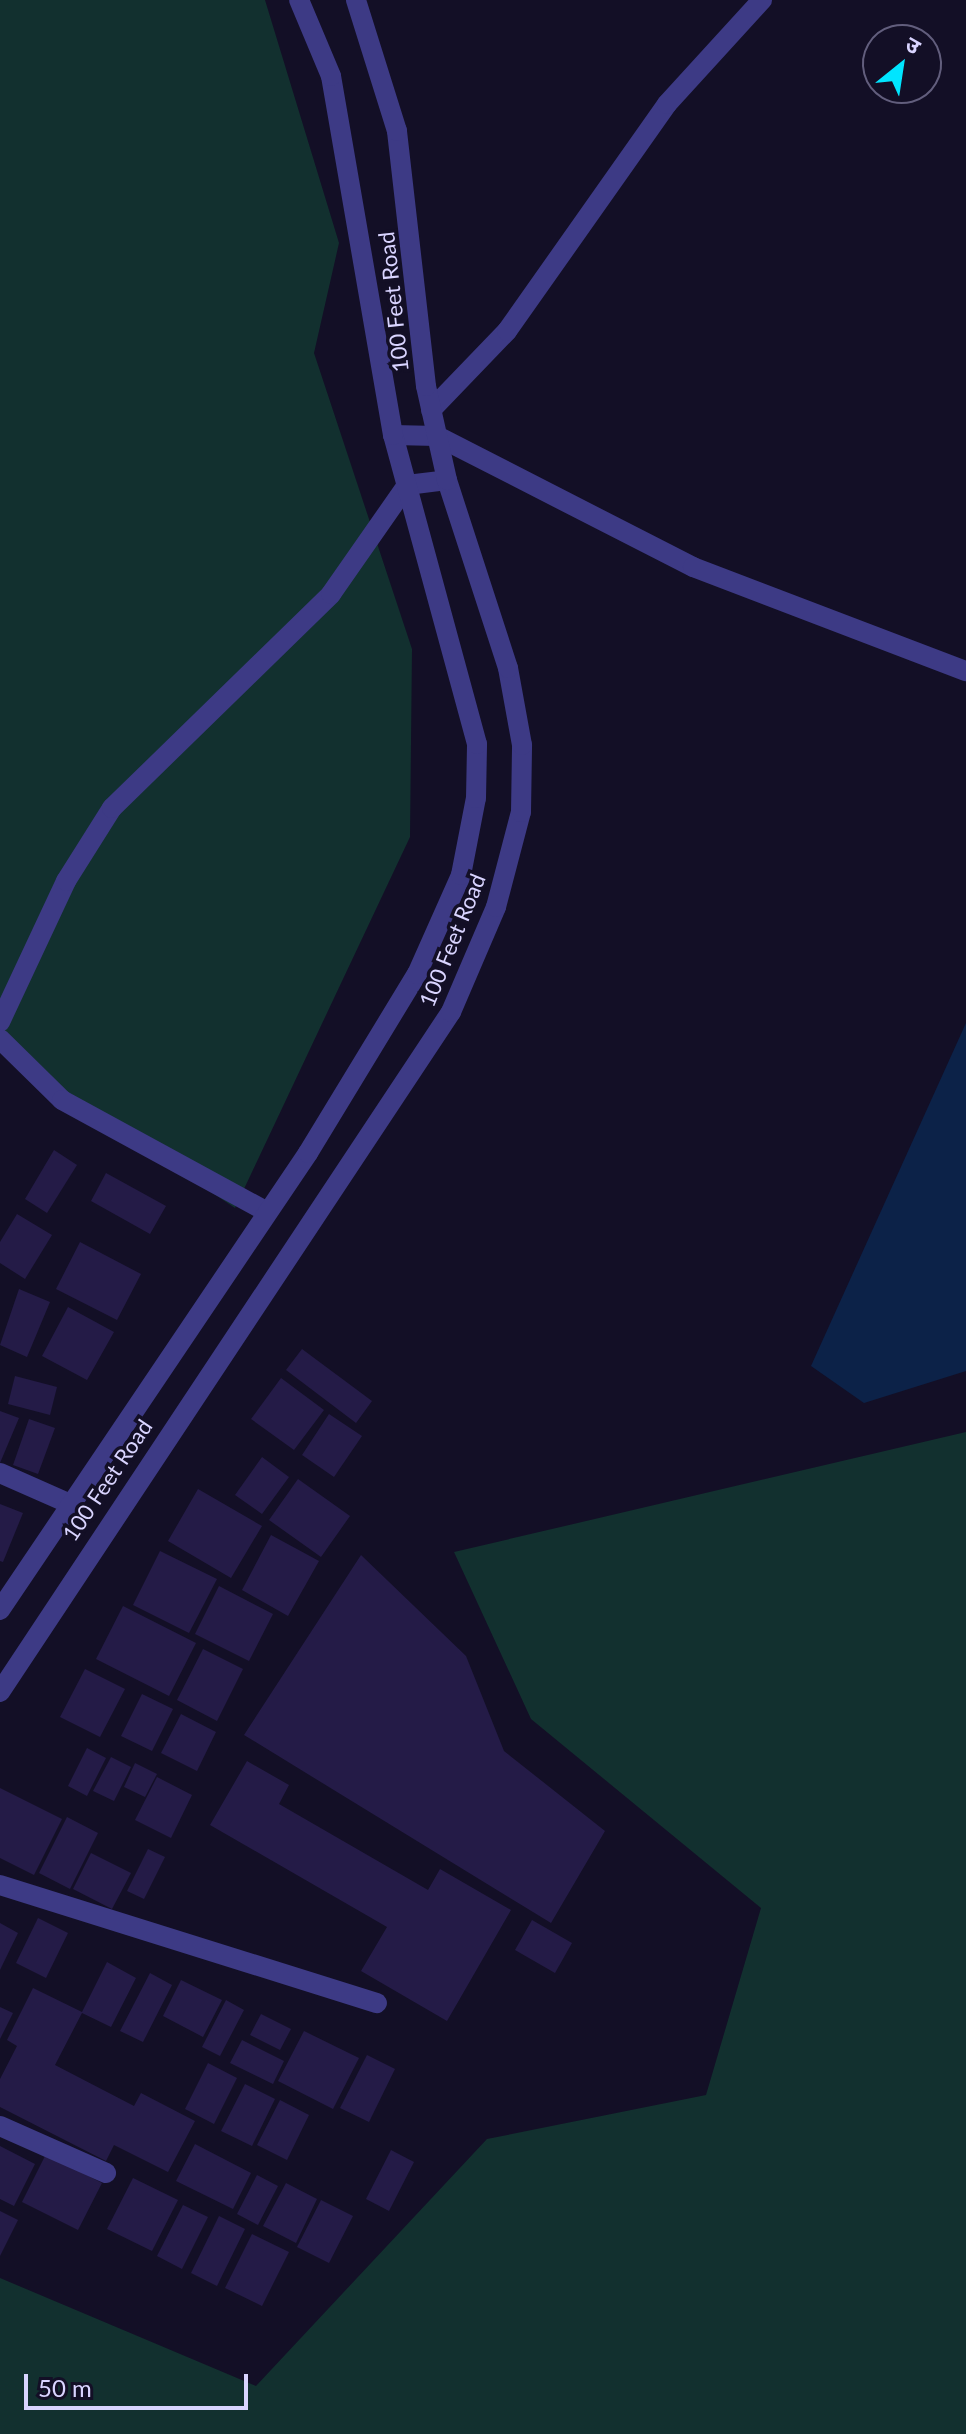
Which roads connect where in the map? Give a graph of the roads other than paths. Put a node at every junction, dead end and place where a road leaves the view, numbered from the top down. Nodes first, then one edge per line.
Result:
1 (299, 0) edge
2 (356, 0) edge
3 (762, 0) edge
4 (431, 410) junction
5 (393, 435) junction
6 (437, 436) junction
7 (447, 480) junction
8 (407, 485) junction
9 (966, 671) edge
10 (0, 1022) edge
11 (0, 1039) edge
12 (267, 1212) junction
13 (0, 1473) edge
14 (68, 1503) junction
15 (0, 1610) edge
16 (0, 1692) edge
17 (0, 1885) edge
18 (377, 2003) dead end
19 (0, 2126) edge
20 (106, 2173) dead end

1 - 5 street, 100 Feet Road
2 - 4 street, 100 Feet Road
3 - 4 street
4 - 6 street, 100 Feet Road
5 - 6 street
5 - 8 street, 100 Feet Road
6 - 7 street, 100 Feet Road
6 - 9 street
7 - 8 street
7 - 16 street, 100 Feet Road
8 - 10 street
8 - 12 street, 100 Feet Road
11 - 12 street
12 - 14 street, 100 Feet Road
13 - 14 street
14 - 15 street, 100 Feet Road
17 - 18 street
19 - 20 street

